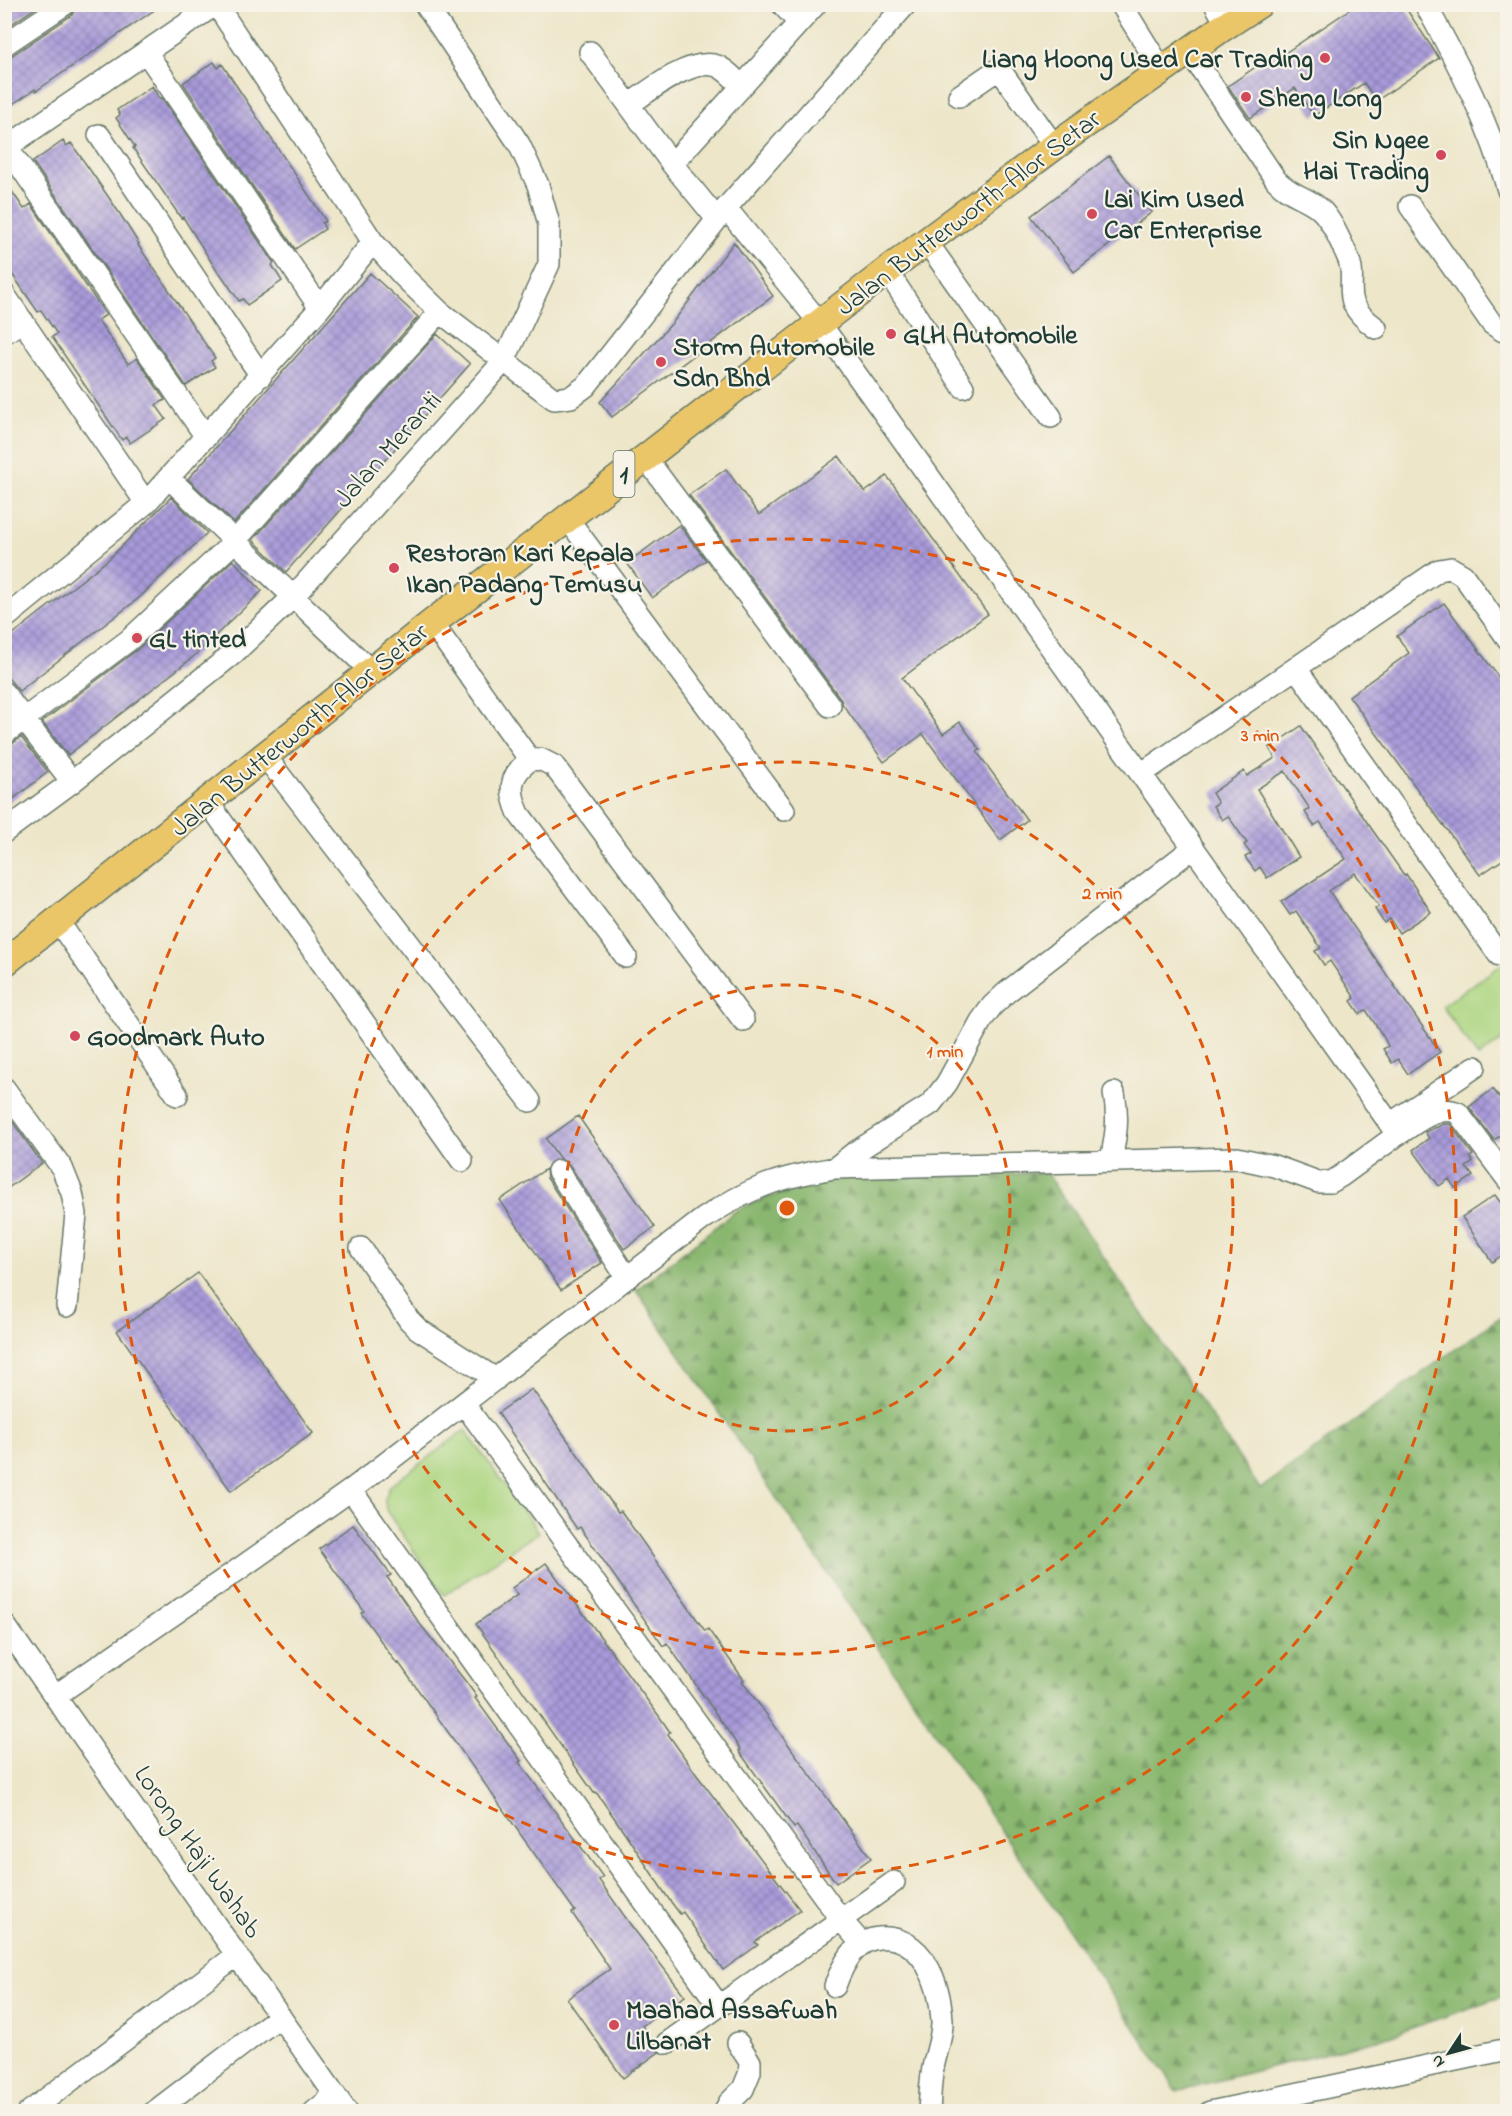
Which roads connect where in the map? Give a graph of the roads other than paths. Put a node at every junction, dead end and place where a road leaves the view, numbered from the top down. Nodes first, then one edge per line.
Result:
1 (65, 4) edge
2 (216, 4) edge
3 (425, 4) edge
4 (782, 4) edge
5 (816, 4) edge
6 (906, 4) edge
7 (1121, 4) edge
8 (1259, 4) edge
9 (1425, 4) edge
10 (1221, 15) edge
11 (799, 23) junction
12 (4, 45) edge
13 (1189, 51) junction
14 (146, 52) junction
15 (590, 52) dead end
16 (1162, 70) junction
17 (742, 86) junction
18 (959, 96) dead end
19 (629, 105) junction
20 (99, 135) dead end
21 (1054, 146) junction
22 (6, 148) edge
23 (672, 164) junction
24 (1508, 189) edge
25 (1410, 206) dead end
26 (722, 213) junction
27 (926, 241) junction
28 (373, 242) junction
29 (887, 271) junction
30 (4, 294) edge
31 (320, 308) junction
32 (440, 312) junction
33 (23, 321) junction
34 (819, 322) junction
35 (1376, 328) dead end
36 (1508, 329) edge
37 (4, 333) edge
38 (504, 361) junction
39 (261, 376) junction
40 (963, 387) dead end
41 (1052, 417) dead end
42 (206, 437) junction
43 (645, 457) junction
44 (170, 479) junction
45 (147, 503) junction
46 (567, 518) junction
47 (234, 542) junction
48 (293, 597) junction
49 (4, 619) edge
50 (432, 623) junction
51 (1508, 639) edge
52 (1296, 668) junction
53 (372, 672) junction
54 (4, 693) edge
55 (830, 706) dead end
56 (24, 720) junction
57 (4, 734) edge
58 (265, 756) junction
59 (530, 760) junction
60 (1141, 774) junction
61 (72, 782) junction
62 (208, 802) junction
63 (784, 810) dead end
64 (4, 832) edge
65 (1193, 848) junction
66 (58, 921) junction
67 (1499, 955) dead end
68 (626, 957) dead end
69 (4, 963) edge
70 (743, 1020) dead end
71 (1475, 1066) dead end
72 (4, 1088) edge
73 (1114, 1093) dead end
74 (177, 1095) dead end
75 (530, 1101) dead end
76 (1394, 1130) junction
77 (462, 1161) dead end
78 (1111, 1161) junction
79 (835, 1168) junction
80 (558, 1170) dead end
81 (1508, 1180) edge
82 (361, 1248) dead end
83 (627, 1278) junction
84 (66, 1306) dead end
85 (496, 1380) junction
86 (464, 1404) junction
87 (351, 1490) junction
88 (4, 1624) edge
89 (55, 1696) junction
90 (894, 1882) dead end
91 (842, 1921) junction
92 (862, 1944) junction
93 (237, 1955) junction
94 (835, 1986) dead end
95 (719, 2006) junction
96 (280, 2016) junction
97 (667, 2043) dead end
98 (738, 2043) dead end
99 (1508, 2049) edge
100 (341, 2103) edge
101 (29, 2112) edge
102 (154, 2112) edge
103 (314, 2112) edge
104 (724, 2112) edge
105 (929, 2112) edge
106 (1210, 2112) edge

1 - 12 street
2 - 14 street
2 - 28 street
3 - 38 street, Jalan Meranti
4 - 11 street
5 - 11 street
6 - 26 street
7 - 16 street
8 - 10 main road, Jalan Butterworth-Alor Setar / 1
9 - 24 street
10 - 13 main road, Jalan Butterworth-Alor Setar / 1
11 - 17 street
13 - 16 main road, Jalan Butterworth-Alor Setar / 1
13 - 35 street
14 - 22 street
14 - 31 street
15 - 19 street
16 - 21 main road, Jalan Butterworth-Alor Setar / 1
17 - 19 street
17 - 23 street
18 - 21 street
19 - 23 street
20 - 39 street
21 - 27 main road, Jalan Butterworth-Alor Setar / 1
22 - 42 street
23 - 26 street
25 - 36 street
26 - 34 street
26 - 38 street
27 - 29 main road, Jalan Butterworth-Alor Setar / 1
27 - 41 street
28 - 31 street
28 - 32 street
29 - 34 main road, Jalan Butterworth-Alor Setar / 1
29 - 40 street
30 - 33 street
31 - 39 street
32 - 38 street
32 - 47 street
33 - 37 street
33 - 45 street
34 - 43 main road, Jalan Butterworth-Alor Setar / 1
34 - 60 street
38 - 48 street, Jalan Meranti
39 - 42 street
42 - 44 street
43 - 46 main road, Jalan Butterworth-Alor Setar / 1
43 - 55 street
44 - 45 street
44 - 47 street
45 - 49 street
46 - 50 main road, Jalan Butterworth-Alor Setar / 1
46 - 63 street
47 - 48 street
47 - 56 street
48 - 53 street
48 - 61 street, Jalan Meranti
50 - 53 main road, Jalan Butterworth-Alor Setar / 1
50 - 59 street
51 - 52 street
52 - 60 street
52 - 67 street
53 - 58 main road, Jalan Butterworth-Alor Setar / 1
54 - 56 street
56 - 57 street
56 - 61 street
58 - 62 main road, Jalan Butterworth-Alor Setar / 1
58 - 75 street
59 - 68 street
59 - 70 street
60 - 65 street
61 - 64 street, Jalan Meranti
62 - 66 main road, Jalan Butterworth-Alor Setar / 1
62 - 77 street
65 - 76 street
65 - 79 street
66 - 69 main road, Jalan Butterworth-Alor Setar / 1
66 - 74 street
71 - 76 street
72 - 84 street
73 - 78 street
76 - 78 street
76 - 81 street
78 - 79 street
79 - 83 street
80 - 83 street
82 - 85 street
83 - 85 street
85 - 86 street
86 - 87 street
86 - 91 street
87 - 89 street
87 - 95 street
88 - 89 street, Lorong Haji Wahab
89 - 93 street, Lorong Haji Wahab
90 - 91 street
91 - 92 street
91 - 95 street
92 - 94 street
92 - 105 street
93 - 96 street, Lorong Haji Wahab
93 - 101 street
95 - 97 street
96 - 100 street, Lorong Haji Wahab
96 - 102 street
98 - 104 street
99 - 106 street
100 - 103 street

